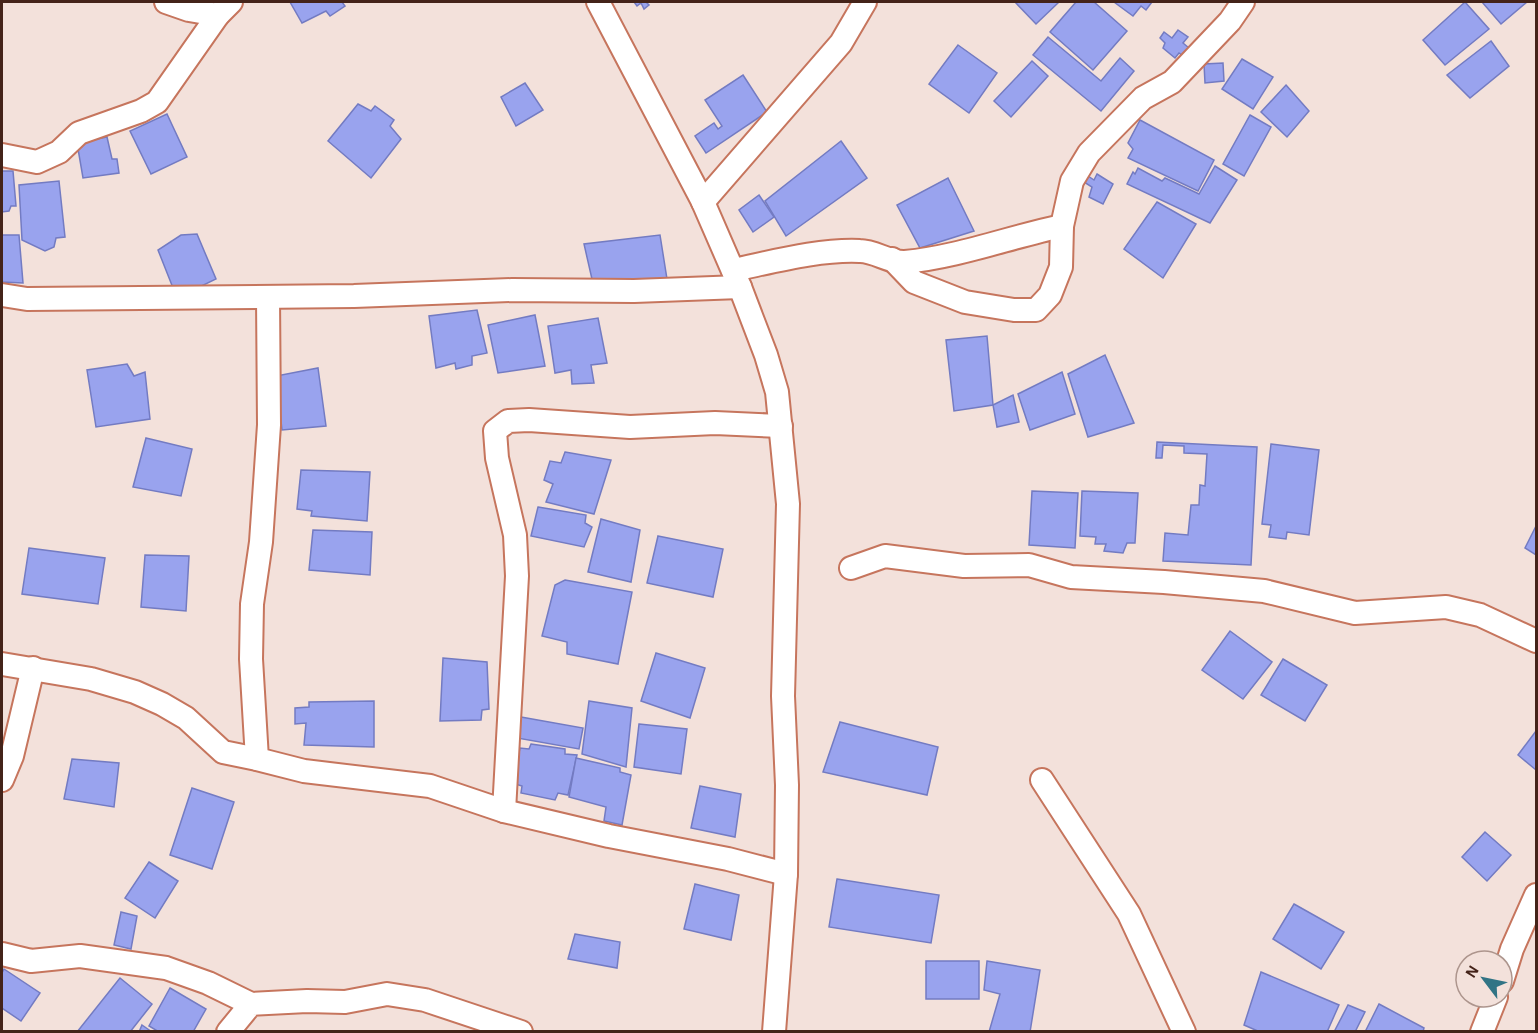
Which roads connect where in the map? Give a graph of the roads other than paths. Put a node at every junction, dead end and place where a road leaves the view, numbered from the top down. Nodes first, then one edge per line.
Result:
1 (166, 2) edge
2 (598, 2) edge
3 (865, 2) edge
4 (1243, 2) edge
5 (225, 8) edge
6 (2, 155) edge
7 (703, 202) junction
8 (1062, 226) junction
9 (892, 259) junction
10 (736, 278) junction
11 (2, 296) edge
12 (268, 297) junction
13 (781, 426) junction
14 (851, 568) dead end
15 (1536, 641) edge
16 (2, 664) edge
17 (33, 668) junction
18 (257, 759) junction
19 (2, 780) edge
20 (1042, 780) dead end
21 (504, 811) junction
22 (786, 874) junction
23 (1536, 895) edge
24 (1512, 949) edge
25 (2, 954) edge
26 (251, 1004) junction
27 (1491, 1009) edge
28 (228, 1032) edge
29 (521, 1032) edge
30 (774, 1032) edge
31 (1184, 1032) edge
32 (1482, 1032) edge

1 - 5 street
2 - 7 street
3 - 7 street
4 - 8 street
5 - 6 street
7 - 10 street
8 - 9 street
8 - 9 street
9 - 10 street
10 - 12 street
10 - 13 street
11 - 12 street
12 - 18 street
13 - 21 street
13 - 22 street
14 - 15 street
16 - 17 street
17 - 18 street
17 - 19 street
18 - 21 street
20 - 31 street
21 - 22 street
22 - 30 street
23 - 24 street
25 - 26 street
26 - 28 street
26 - 29 street
27 - 32 street

